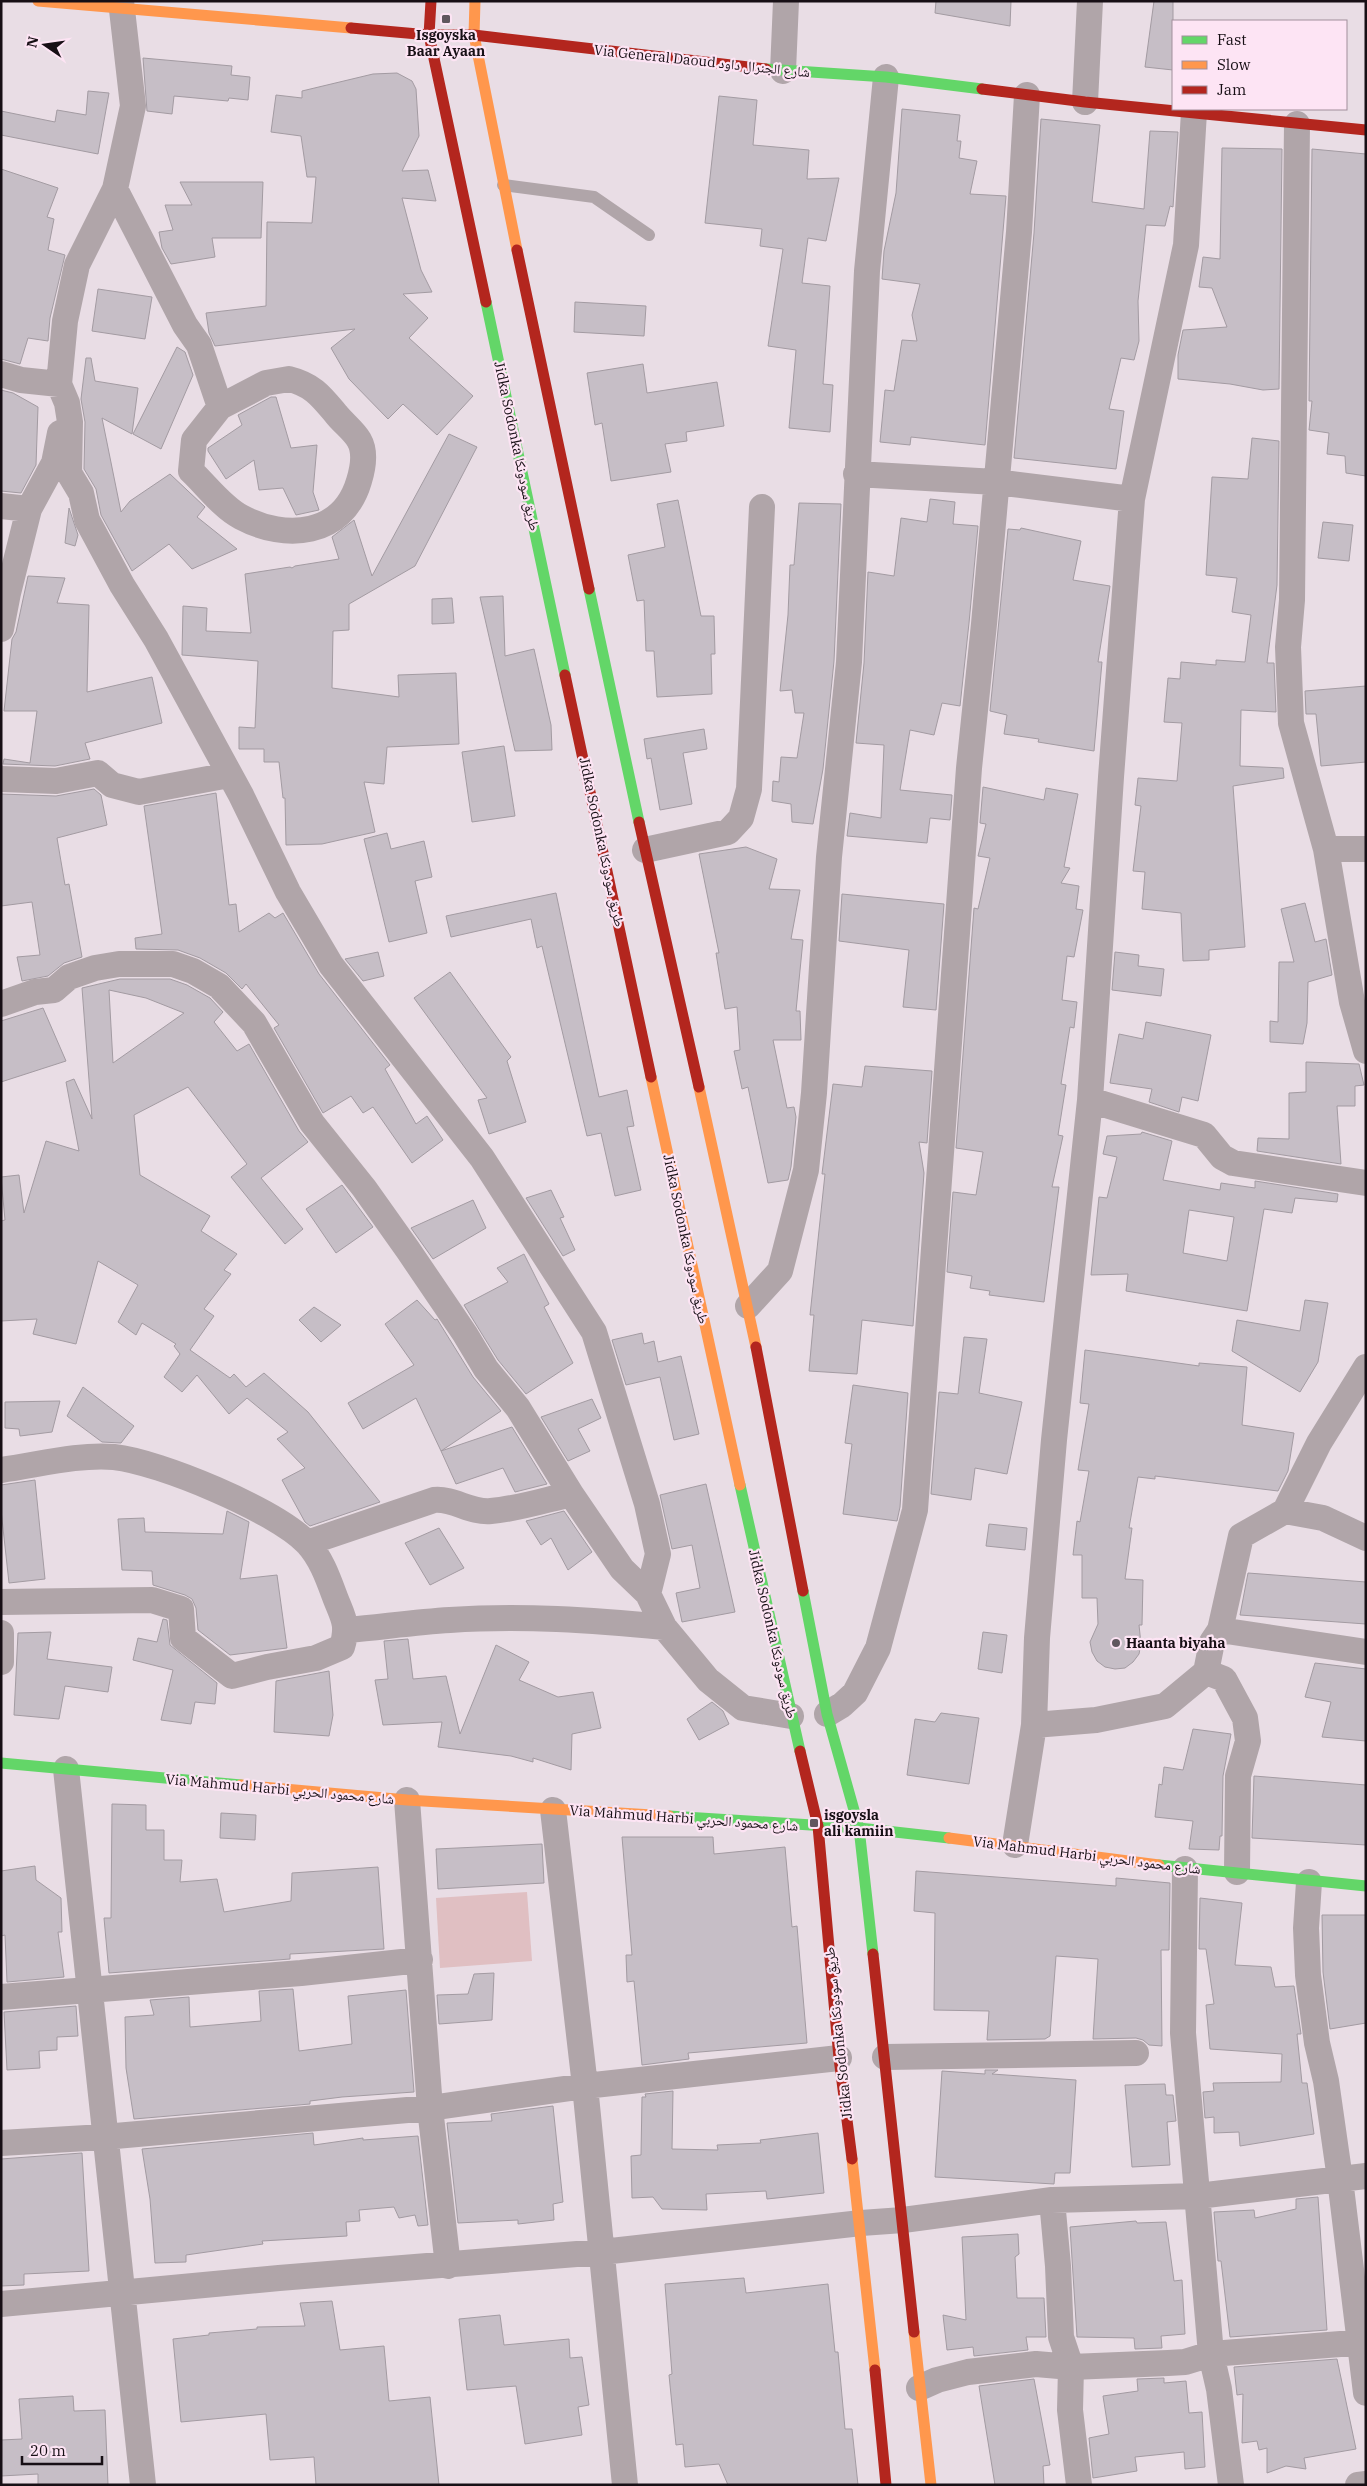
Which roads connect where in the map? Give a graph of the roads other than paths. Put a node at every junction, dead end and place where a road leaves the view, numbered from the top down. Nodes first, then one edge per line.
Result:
1 (38, 1) edge
2 (431, 1) edge
3 (475, 1) edge
4 (786, 1) edge
5 (1090, 1) edge
6 (121, 5) edge
7 (429, 35) junction
8 (474, 35) junction
9 (783, 71) junction
10 (886, 77) junction
11 (1027, 96) junction
12 (1085, 102) junction
13 (1172, 110) edge
14 (1172, 110) edge
15 (1194, 112) junction
16 (1297, 124) junction
17 (1366, 130) edge
18 (503, 185) junction
19 (115, 189) junction
20 (649, 235) dead end
21 (1, 374) edge
22 (63, 393) junction
23 (220, 407) junction
24 (856, 474) junction
25 (996, 482) junction
26 (1132, 499) junction
27 (1, 506) edge
28 (762, 507) dead end
29 (30, 509) junction
30 (1, 629) edge
31 (229, 775) junction
32 (1, 779) edge
33 (1326, 849) junction
34 (1366, 849) edge
35 (646, 850) junction
36 (1, 1004) edge
37 (1366, 1051) edge
38 (1090, 1100) junction
39 (1366, 1183) edge
40 (748, 1306) junction
41 (1366, 1367) edge
42 (1, 1470) edge
43 (571, 1494) junction
44 (1285, 1511) junction
45 (1366, 1538) edge
46 (307, 1543) junction
47 (648, 1594) junction
48 (1, 1602) edge
49 (664, 1627) junction
50 (348, 1630) junction
51 (1220, 1630) junction
52 (1, 1633) edge
53 (1366, 1652) edge
54 (1, 1662) edge
55 (1206, 1672) junction
56 (828, 1714) junction
57 (791, 1716) junction
58 (1034, 1725) junction
59 (1, 1763) edge
60 (66, 1769) junction
61 (407, 1800) junction
62 (553, 1810) junction
63 (818, 1826) junction
64 (859, 1828) junction
65 (1015, 1844) junction
66 (1185, 1869) junction
67 (1237, 1872) junction
68 (1309, 1882) junction
69 (1366, 1886) edge
70 (420, 1960) junction
71 (89, 1989) junction
72 (1, 1997) edge
73 (1136, 2053) dead end
74 (885, 2057) junction
75 (839, 2058) junction
76 (584, 2086) junction
77 (430, 2108) junction
78 (104, 2137) junction
79 (1, 2143) edge
80 (1353, 2177) edge
81 (1198, 2196) junction
82 (1052, 2200) junction
83 (903, 2220) junction
84 (861, 2223) junction
85 (602, 2252) junction
86 (448, 2266) junction
87 (124, 2292) junction
88 (1, 2304) edge
89 (1362, 2342) edge
90 (1211, 2354) junction
91 (1071, 2367) junction
92 (919, 2388) junction
93 (1366, 2393) edge
94 (1366, 2484) edge
95 (144, 2485) edge
96 (625, 2485) edge
97 (886, 2485) edge
98 (931, 2485) edge
99 (1079, 2485) edge
100 (1231, 2485) edge
101 (1358, 2485) edge

1 - 6 main road, Via General Daoud شارع الجنرال داود
2 - 7 main road, Jidka Sodonka طريق سودونكا
3 - 8 main road
4 - 9 street
5 - 12 street
6 - 7 main road, Via General Daoud شارع الجنرال داود
6 - 19 street
7 - 8 main road, Via General Daoud شارع الجنرال داود
7 - 57 main road, Jidka Sodonka طريق سودونكا
8 - 9 main road, Via General Daoud شارع الجنرال داود
8 - 18 main road
9 - 10 main road, Via General Daoud شارع الجنرال داود
10 - 11 main road, Via General Daoud شارع الجنرال داود
10 - 24 street
11 - 12 main road, Via General Daoud شارع الجنرال داود
11 - 25 street
12 - 13 main road, Via General Daoud شارع الجنرال داود
14 - 15 main road, Via General Daoud شارع الجنرال داود
15 - 16 main road, Via General Daoud شارع الجنرال داود
15 - 26 street
16 - 17 main road, Via General Daoud شارع الجنرال داود
16 - 33 street
18 - 20 lane
18 - 35 main road
19 - 22 street
19 - 23 street
21 - 22 street
22 - 29 street
22 - 31 street
23 - 23 street
24 - 25 street
24 - 40 street
25 - 26 street
25 - 56 street
26 - 38 street
27 - 29 street
28 - 35 street
29 - 30 street
31 - 32 street
31 - 47 street
33 - 34 street
33 - 37 street
35 - 40 main road
36 - 43 street
38 - 39 street
38 - 58 street
40 - 56 main road
41 - 44 street
42 - 46 street
43 - 46 street
43 - 47 street
44 - 45 street
44 - 51 street
46 - 50 street
47 - 49 street
48 - 50 street
49 - 50 street
49 - 57 street
51 - 53 street
51 - 55 street
52 - 54 street
55 - 58 street
55 - 67 street
56 - 64 main road
57 - 63 main road, Jidka Sodonka طريق سودونكا
58 - 65 street
59 - 60 main road, Via Mahmud Harbi شارع محمود الحربي
60 - 61 main road, Via Mahmud Harbi شارع محمود الحربي
60 - 71 street
61 - 62 main road, Via Mahmud Harbi شارع محمود الحربي
61 - 70 street
62 - 63 main road, Via Mahmud Harbi شارع محمود الحربي
62 - 76 street
63 - 64 main road, Via Mahmud Harbi شارع محمود الحربي
63 - 75 main road, Jidka Sodonka طريق سودونكا
64 - 65 main road, Via Mahmud Harbi شارع محمود الحربي
64 - 74 main road
65 - 66 main road, Via Mahmud Harbi شارع محمود الحربي
66 - 67 main road, Via Mahmud Harbi شارع محمود الحربي
66 - 81 street
67 - 68 main road, Via Mahmud Harbi شارع محمود الحربي
68 - 69 main road, Via Mahmud Harbi شارع محمود الحربي
68 - 80 street
70 - 71 street
70 - 77 street
71 - 72 street
71 - 78 street
73 - 74 street
74 - 83 main road
75 - 76 street
75 - 84 main road, Jidka Sodonka طريق سودونكا
76 - 77 street
76 - 85 street
77 - 78 street
77 - 86 street
78 - 79 street
78 - 87 street
80 - 81 street
80 - 89 street
81 - 82 street
81 - 90 street
82 - 83 street
82 - 91 street
83 - 84 street
83 - 92 main road
84 - 85 street
84 - 97 main road, Jidka Sodonka طريق سودونكا
85 - 86 street
85 - 96 street
86 - 87 street
87 - 88 street
87 - 95 street
89 - 90 street
89 - 93 street
90 - 91 street
90 - 100 street
91 - 92 street
91 - 99 street
92 - 98 main road
94 - 101 street

